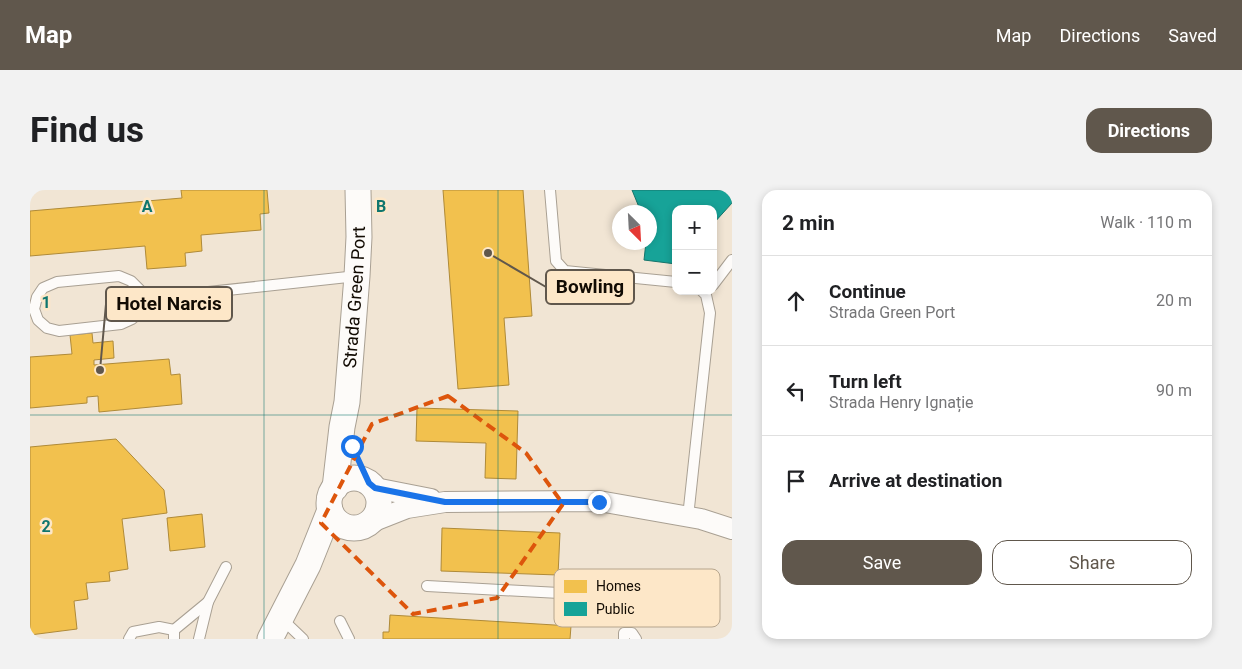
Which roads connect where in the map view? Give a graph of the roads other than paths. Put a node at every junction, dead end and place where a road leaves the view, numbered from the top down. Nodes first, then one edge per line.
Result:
1 (358, 190) edge
2 (550, 190) edge
3 (732, 260) edge
4 (357, 276) junction
5 (717, 280) edge
6 (672, 282) edge
7 (706, 295) edge
8 (144, 300) junction
9 (347, 402) junction
10 (372, 485) junction
11 (332, 499) junction
12 (445, 502) junction
13 (688, 516) junction
14 (368, 523) junction
15 (732, 529) edge
16 (226, 567) dead end
17 (427, 586) dead end
18 (554, 593) edge
19 (208, 602) junction
20 (340, 621) dead end
21 (275, 628) edge
22 (174, 635) edge
23 (128, 639) edge
24 (199, 639) edge
25 (303, 639) edge
26 (349, 639) edge
27 (624, 639) edge
28 (636, 639) edge

1 - 4 street, Strada Green Port
2 - 6 lane
3 - 5 lane
4 - 8 lane
4 - 9 street, Strada Green Port
7 - 13 lane
8 - 8 lane
9 - 10 street, Strada Green Port
9 - 11 street, Strada Green Port
10 - 11 street
10 - 12 street
10 - 14 street
11 - 14 street
11 - 21 street, Strada Green Port
12 - 13 street
12 - 14 street
13 - 15 street
16 - 19 lane
17 - 18 lane
19 - 22 lane
19 - 24 lane
20 - 26 lane
21 - 25 lane
22 - 23 lane
27 - 28 lane

